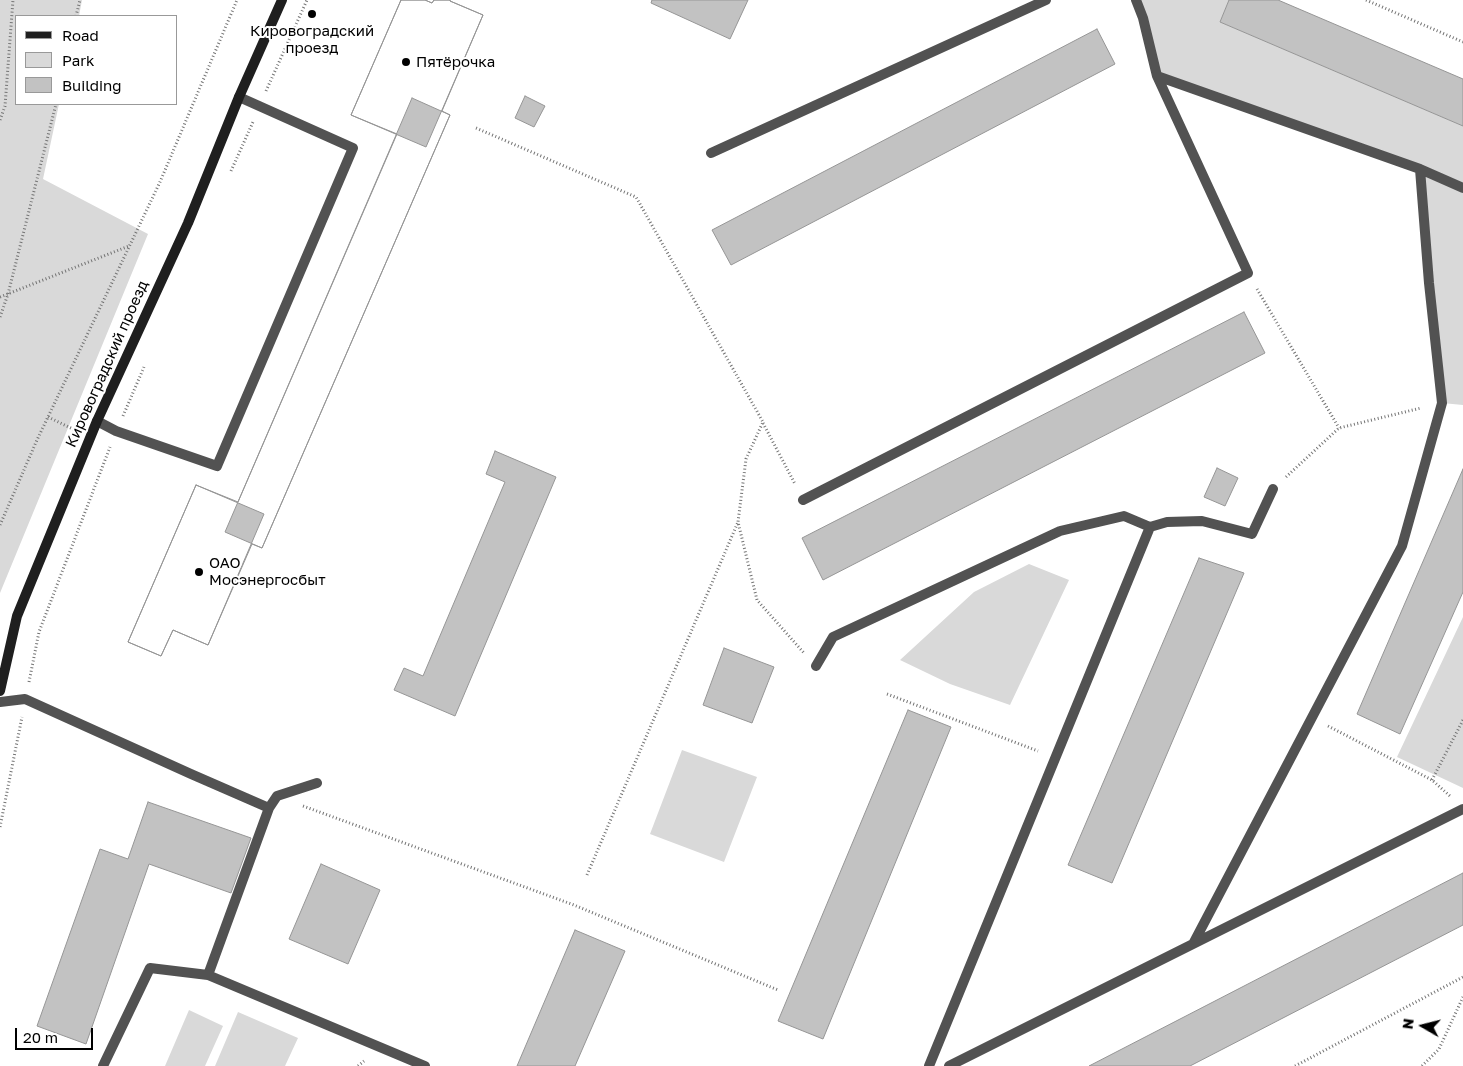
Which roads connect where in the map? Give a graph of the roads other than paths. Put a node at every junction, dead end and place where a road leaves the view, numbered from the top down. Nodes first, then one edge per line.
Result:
1 (282, 0) edge
2 (1046, 0) edge
3 (1136, 0) edge
4 (1157, 76) junction
5 (239, 97) junction
6 (711, 153) dead end
7 (1420, 169) junction
8 (1463, 188) edge
9 (97, 421) junction
10 (1273, 490) road end
11 (803, 500) road end
12 (1150, 527) junction
13 (816, 666) road end
14 (0, 691) edge
15 (0, 702) edge
16 (317, 783) dead end
17 (269, 808) junction
18 (1463, 809) edge
19 (1193, 944) junction
20 (208, 975) junction
21 (102, 1066) edge
22 (425, 1066) edge
23 (929, 1066) edge
24 (949, 1066) edge

1 - 5 street, Кировоградский проезд
2 - 6 lane
3 - 4 lane
4 - 7 lane
4 - 11 lane
5 - 9 street, Кировоградский проезд
5 - 9 lane
7 - 8 lane
7 - 19 lane
9 - 14 street, Кировоградский проезд
10 - 12 lane
12 - 13 lane
12 - 23 lane
15 - 17 lane
16 - 17 lane
17 - 20 lane
18 - 19 lane
19 - 24 lane
20 - 21 lane
20 - 22 lane

